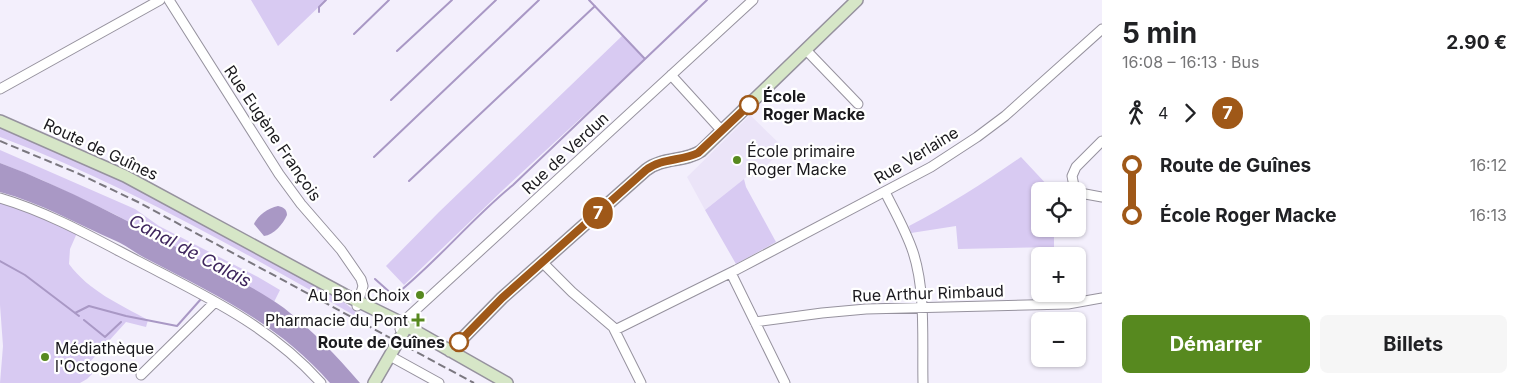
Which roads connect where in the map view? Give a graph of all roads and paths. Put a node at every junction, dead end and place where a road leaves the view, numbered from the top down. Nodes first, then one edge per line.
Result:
1 (160, 0) edge
2 (169, 0) edge
3 (753, 0) edge
4 (857, 0) edge
5 (1099, 32) edge
6 (806, 50) junction
7 (671, 75) junction
8 (0, 89) edge
9 (858, 104) dead end
10 (0, 121) edge
11 (722, 131) junction
12 (1102, 140) edge
13 (885, 192) junction
14 (1102, 197) edge
15 (0, 198) edge
16 (542, 262) junction
17 (731, 272) junction
18 (1102, 298) edge
19 (214, 302) junction
20 (358, 304) junction
21 (921, 308) junction
22 (755, 322) junction
23 (406, 329) junction
24 (615, 330) junction
25 (450, 351) junction
26 (393, 357) junction
27 (488, 373) junction
28 (142, 375) dead end
29 (321, 383) edge
30 (374, 383) edge
31 (379, 383) edge
32 (439, 383) edge
33 (507, 383) edge
34 (641, 383) edge
35 (785, 383) edge
36 (923, 383) edge

1 - 8 street
2 - 20 street, Rue Eugène François
3 - 7 street, Rue de Verdun
4 - 6 main road
5 - 13 street, Rue Verlaine
6 - 9 street
6 - 11 main road
7 - 11 street
7 - 23 street, Rue de Verdun
10 - 20 main road, Route de Guînes
11 - 16 main road
12 - 14 street
13 - 17 street, Rue Verlaine
13 - 21 street
15 - 19 street
16 - 24 street
16 - 25 main road
17 - 22 street
17 - 24 street, Rue Verlaine
18 - 21 street, Rue Arthur Rimbaud
19 - 28 street
19 - 29 street
20 - 23 main road, Route de Guînes
21 - 22 street, Rue Arthur Rimbaud
21 - 36 street
22 - 35 street
23 - 25 main road
23 - 26 main road
23 - 27 main road
24 - 34 street
25 - 27 main road
26 - 30 main road
26 - 31 main road
26 - 32 street
27 - 33 main road

